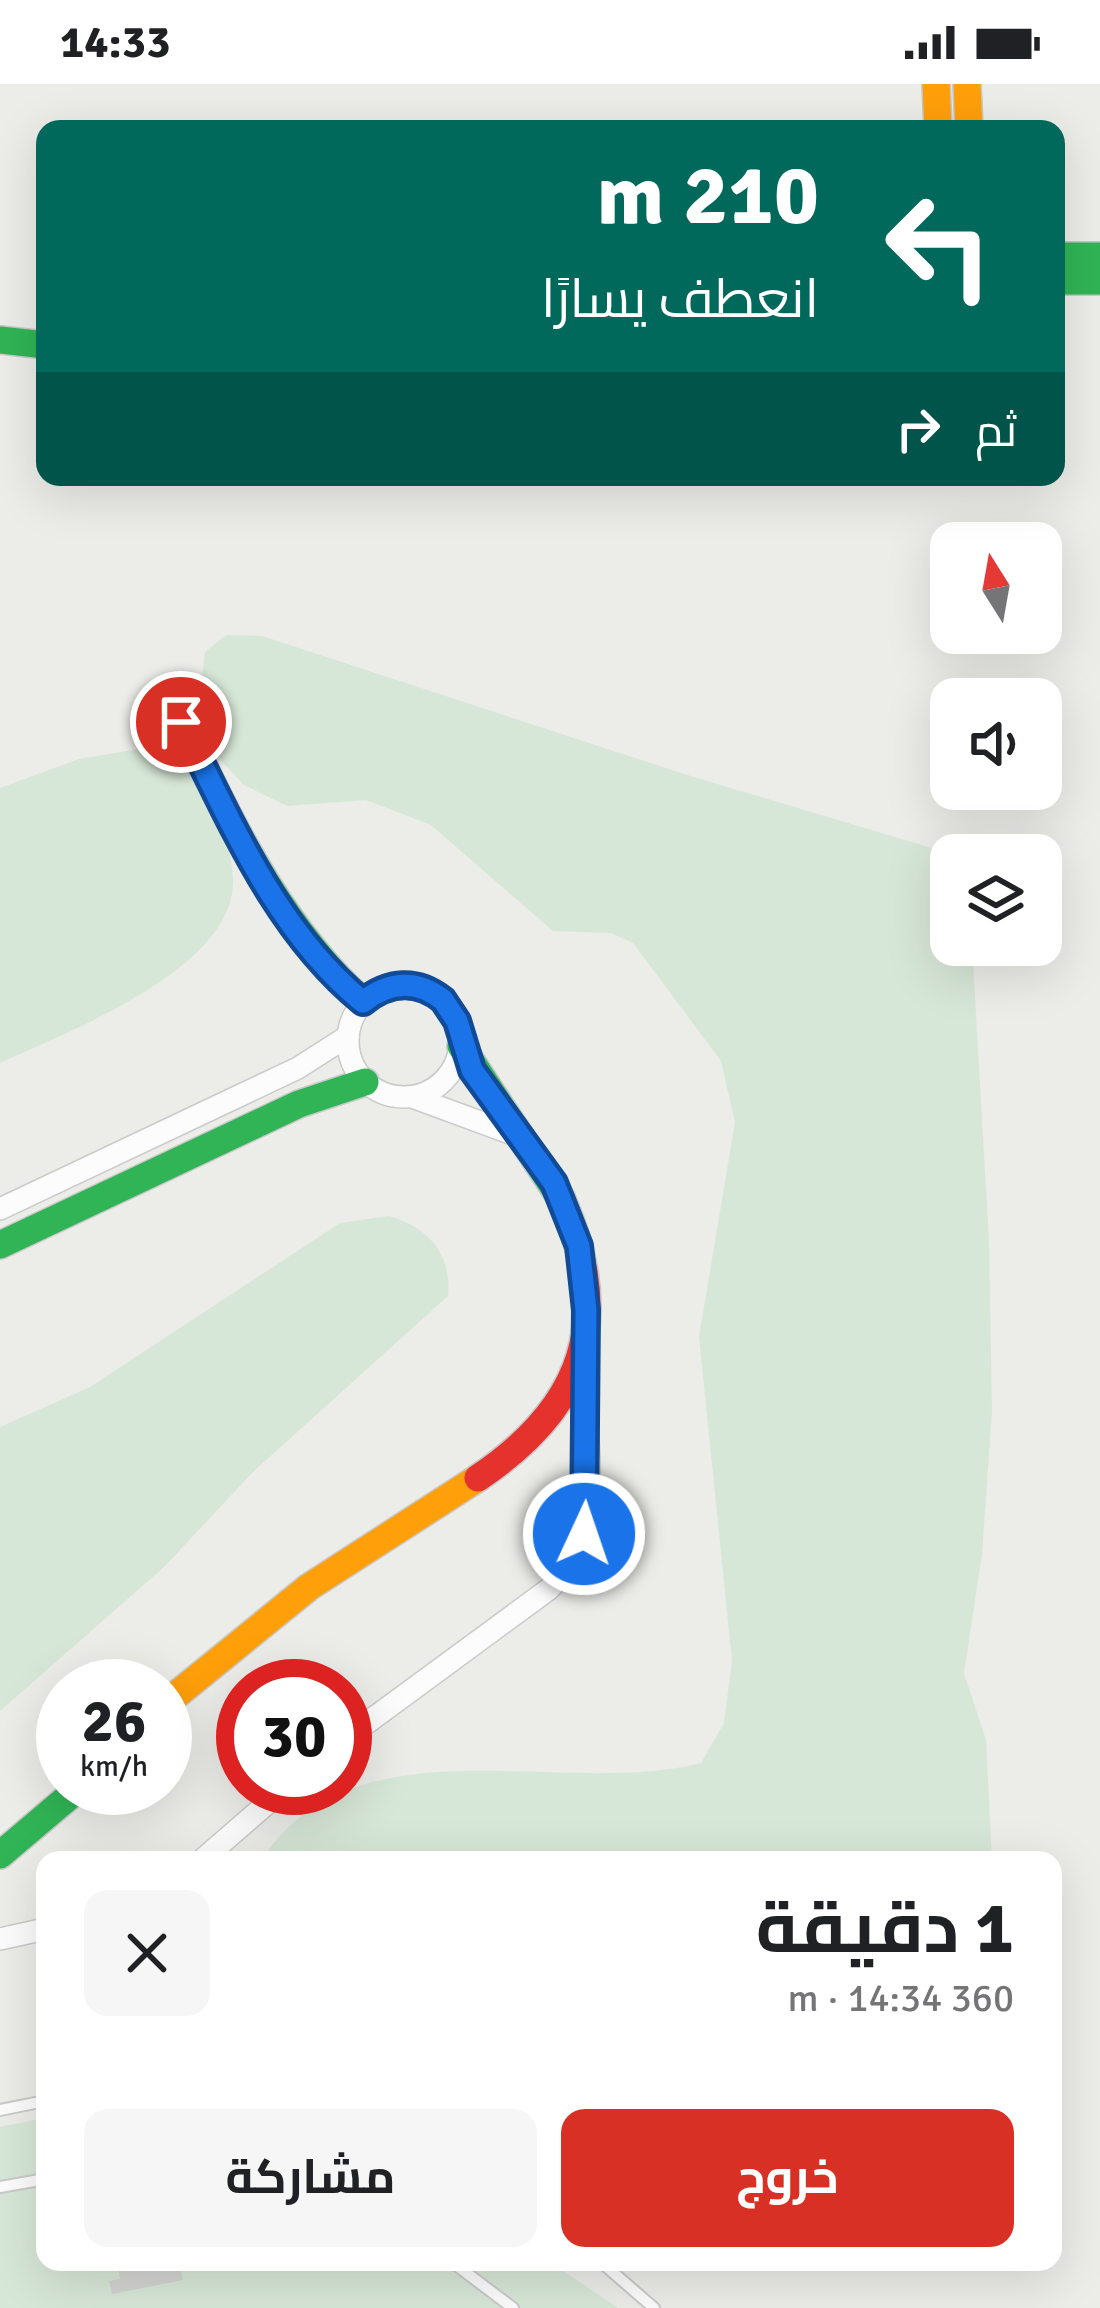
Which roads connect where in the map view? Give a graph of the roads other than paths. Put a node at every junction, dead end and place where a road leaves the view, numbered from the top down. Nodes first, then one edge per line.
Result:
1 (936, 84) edge
2 (967, 84) edge
3 (938, 120) edge
4 (969, 120) edge
5 (1065, 256) edge
6 (1100, 256) edge
7 (1065, 281) edge
8 (1100, 281) edge
9 (0, 340) edge
10 (36, 345) edge
11 (181, 722) dead end
12 (363, 1002) junction
13 (348, 1036) junction
14 (461, 1046) junction
15 (365, 1082) junction
16 (412, 1097) junction
17 (518, 1136) junction
18 (59, 1181) junction
19 (0, 1209) edge
20 (72, 1211) junction
21 (0, 1245) edge
22 (582, 1349) junction
23 (192, 1682) edge
24 (372, 1719) edge
25 (48, 1815) edge
26 (254, 1815) edge
27 (212, 1851) edge
28 (0, 1856) edge
29 (36, 1931) edge
30 (0, 1939) edge
31 (36, 2103) edge
32 (0, 2110) edge
33 (36, 2181) edge
34 (0, 2188) edge
35 (462, 2271) edge
36 (611, 2271) edge
37 (496, 2303) edge
38 (513, 2308) edge
39 (654, 2308) edge

1 - 3 street
2 - 4 street
5 - 6 street
7 - 8 street
9 - 10 street
11 - 12 street
12 - 13 street
12 - 14 street
13 - 15 street
13 - 18 street
14 - 16 street
14 - 17 street
15 - 16 street
15 - 20 street
16 - 17 street
17 - 22 street
18 - 19 street
18 - 20 street
20 - 21 street
22 - 23 street
22 - 24 street
25 - 28 street
26 - 27 street
29 - 30 street
31 - 32 lane
33 - 34 lane
35 - 37 lane
36 - 39 lane
37 - 38 lane

